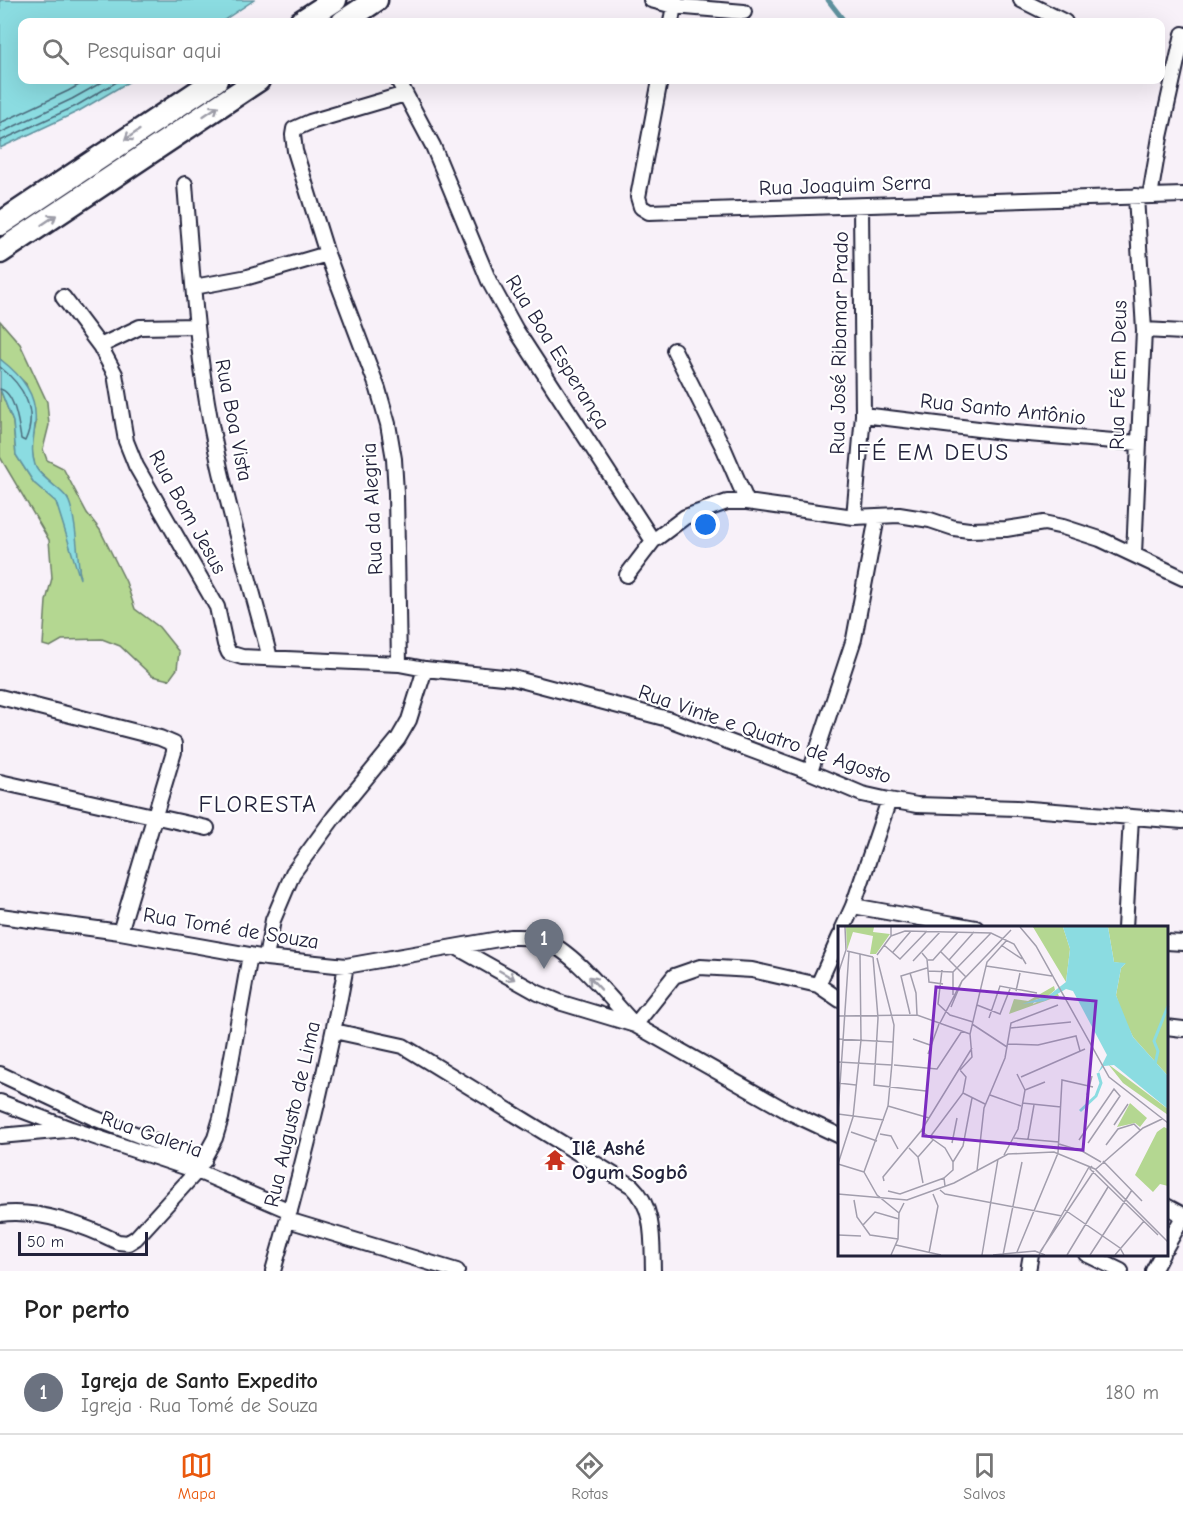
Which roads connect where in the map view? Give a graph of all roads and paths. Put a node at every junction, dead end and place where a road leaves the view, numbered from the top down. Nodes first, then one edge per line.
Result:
1 (335, 0) edge
2 (376, 0) edge
3 (651, 0) edge
4 (1021, 0) edge
5 (674, 3) edge
6 (744, 12) dead end
7 (307, 18) edge
8 (349, 18) edge
9 (671, 18) edge
10 (1057, 18) edge
11 (1183, 34) edge
12 (210, 84) edge
13 (252, 84) edge
14 (400, 84) edge
15 (659, 84) edge
16 (405, 94) junction
17 (185, 184) dead end
18 (1183, 195) edge
19 (1136, 196) junction
20 (1150, 196) junction
21 (861, 206) junction
22 (0, 224) edge
23 (0, 252) edge
24 (327, 254) junction
25 (194, 287) junction
26 (63, 297) dead end
27 (197, 326) junction
28 (1144, 330) junction
29 (1183, 332) edge
30 (100, 346) junction
31 (674, 350) dead end
32 (863, 415) junction
33 (1138, 443) junction
34 (747, 502) junction
35 (854, 517) junction
36 (877, 517) junction
37 (652, 541) junction
38 (1134, 554) junction
39 (627, 575) dead end
40 (1183, 578) edge
41 (229, 653) joint
42 (270, 658) junction
43 (399, 664) junction
44 (425, 669) junction
45 (0, 697) edge
46 (810, 772) junction
47 (0, 782) edge
48 (889, 801) junction
49 (155, 817) junction
50 (1131, 817) junction
51 (1183, 821) edge
52 (207, 828) dead end
53 (853, 906) junction
54 (0, 916) edge
55 (843, 926) edge
56 (970, 926) edge
57 (1125, 926) edge
58 (120, 932) junction
59 (838, 940) edge
60 (1168, 942) edge
61 (1183, 943) edge
62 (456, 946) junction
63 (250, 955) junction
64 (266, 958) junction
65 (346, 966) junction
66 (818, 984) junction
67 (838, 999) edge
68 (635, 1025) junction
69 (1168, 1027) edge
70 (1183, 1029) edge
71 (334, 1031) junction
72 (0, 1074) edge
73 (0, 1102) edge
74 (71, 1129) junction
75 (0, 1136) edge
76 (838, 1136) edge
77 (201, 1166) junction
78 (1168, 1207) edge
79 (0, 1214) edge
80 (289, 1216) junction
81 (1183, 1216) edge
82 (1168, 1244) edge
83 (1031, 1256) edge
84 (1090, 1256) edge
85 (1161, 1256) edge
86 (273, 1271) edge
87 (457, 1271) edge
88 (653, 1271) edge
89 (1028, 1271) edge
90 (1121, 1271) edge
91 (1153, 1271) edge

1 - 7 main road
2 - 8 main road
3 - 5 street
4 - 10 street
5 - 6 street
5 - 9 street
11 - 20 street
12 -> 22 main road
23 -> 13 main road
14 - 16 street, Rua Boa Esperança
15 - 21 street, Rua Joaquim Serra
16 - 24 street, Rua da Alegria
16 - 37 street, Rua Boa Esperança
17 - 25 street, Rua Boa Vista
18 - 20 street, Rua Joaquim Serra
19 - 20 street, Rua Joaquim Serra
19 - 21 street, Rua Joaquim Serra
19 - 28 street, Rua Fé Em Deus
21 - 32 street, Rua José Ribamar Prado
24 - 25 street
24 - 43 street, Rua da Alegria
25 - 27 street, Rua Boa Vista
26 - 30 street, Rua Bom Jesus
27 - 30 street
27 - 42 street, Rua Boa Vista
28 - 29 street
28 - 33 street, Rua Fé Em Deus
30 - 41 street, Rua Bom Jesus
31 - 34 street
32 - 33 street, Rua Santo Antônio
32 - 35 street, Rua José Ribamar Prado
33 - 38 street, Rua Fé Em Deus
34 - 35 street
34 - 37 street
35 - 36 street
36 - 38 street
36 - 46 street
37 - 39 street
38 - 40 street
41 - 42 street, Rua Vinte e Quatro de Agosto
42 - 43 street, Rua Vinte e Quatro de Agosto
43 - 44 street, Rua Vinte e Quatro de Agosto
44 - 46 street, Rua Vinte e Quatro de Agosto
44 - 64 street
45 - 49 street
46 - 48 street, Rua Vinte e Quatro de Agosto
47 - 49 street
48 - 50 street, Rua Vinte e Quatro de Agosto
48 - 53 street
49 - 52 street
49 - 58 street
50 - 51 street, Rua Vinte e Quatro de Agosto
50 - 57 street
53 - 55 street
53 - 56 street
54 - 58 street, Rua Tomé de Souza
58 - 63 street, Rua Tomé de Souza
59 - 66 street
60 - 61 street
62 - 65 street, Rua Tomé de Souza
62 -> 68 street, Rua Tomé de Souza
68 -> 62 street, Rua Tomé de Souza
63 - 64 street, Rua Tomé de Souza
63 - 77 street
64 - 65 street, Rua Tomé de Souza
65 - 71 street, Rua Augusto de Lima
66 - 67 street
66 - 68 street
68 - 76 street, Rua Tomé de Souza
69 - 70 street
71 - 80 street, Rua Augusto de Lima
71 - 88 street
72 - 77 street, Rua Galeria
73 - 74 street, Rua Galeria
74 - 75 street
74 - 77 street, Rua Galeria
77 - 79 street
77 - 80 street, Rua Galeria
78 - 81 street
80 - 86 street, Rua Augusto de Lima
80 - 87 street, Rua Galeria
81 - 82 street
83 - 89 street
84 - 90 street
85 - 91 street

